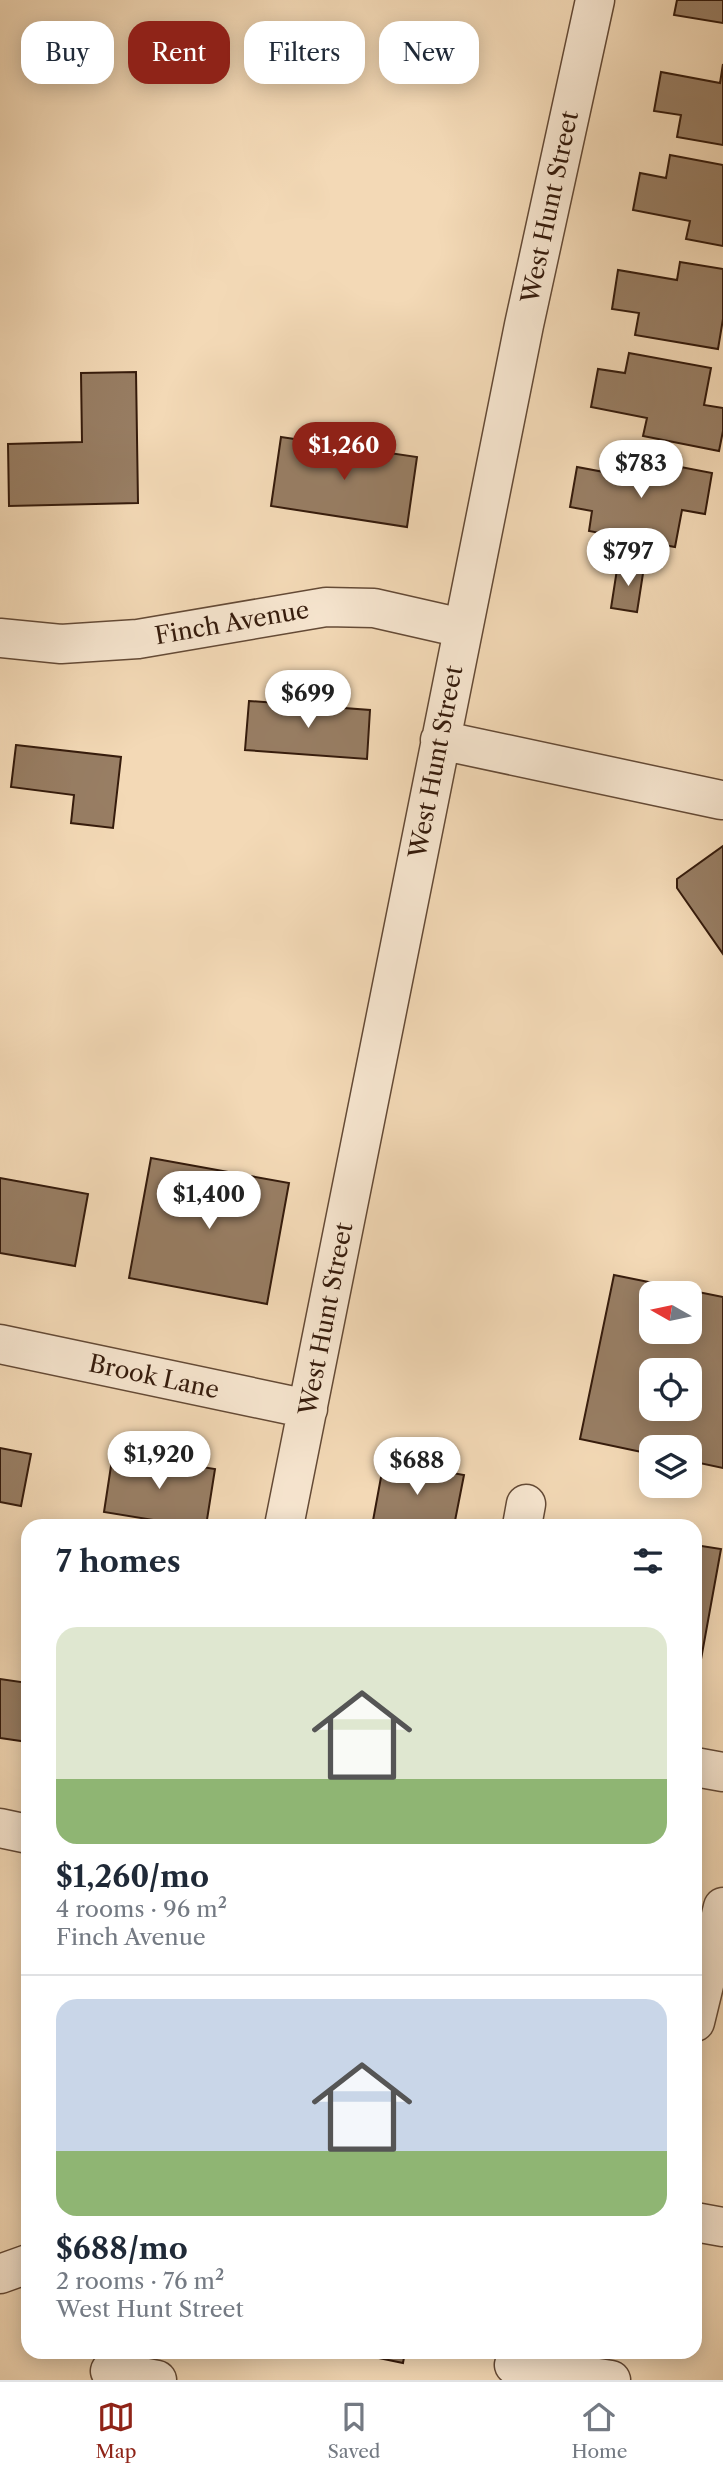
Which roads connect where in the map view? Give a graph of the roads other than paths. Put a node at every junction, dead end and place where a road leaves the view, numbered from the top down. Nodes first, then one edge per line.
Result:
1 (595, 0) edge
2 (462, 628) junction
3 (0, 638) edge
4 (440, 740) junction
5 (721, 800) dead end
6 (0, 1344) edge
7 (308, 1409) junction
8 (285, 1519) edge
9 (702, 1768) edge
10 (723, 1772) edge
11 (0, 1828) edge
12 (21, 1832) edge
13 (723, 1907) edge
14 (702, 1993) edge
15 (702, 2223) edge
16 (723, 2227) edge
17 (21, 2266) edge
18 (0, 2274) edge
19 (514, 2365) dead end
20 (111, 2368) edge
21 (157, 2380) edge
22 (611, 2380) edge

1 - 2 street, West Hunt Street
2 - 3 street, Finch Avenue
2 - 4 street, West Hunt Street
4 - 5 street
4 - 7 street, West Hunt Street
6 - 7 street, Brook Lane
7 - 8 street, West Hunt Street
9 - 10 street
11 - 12 street
13 - 14 street
15 - 16 street
17 - 18 street
19 - 22 street
20 - 21 street

